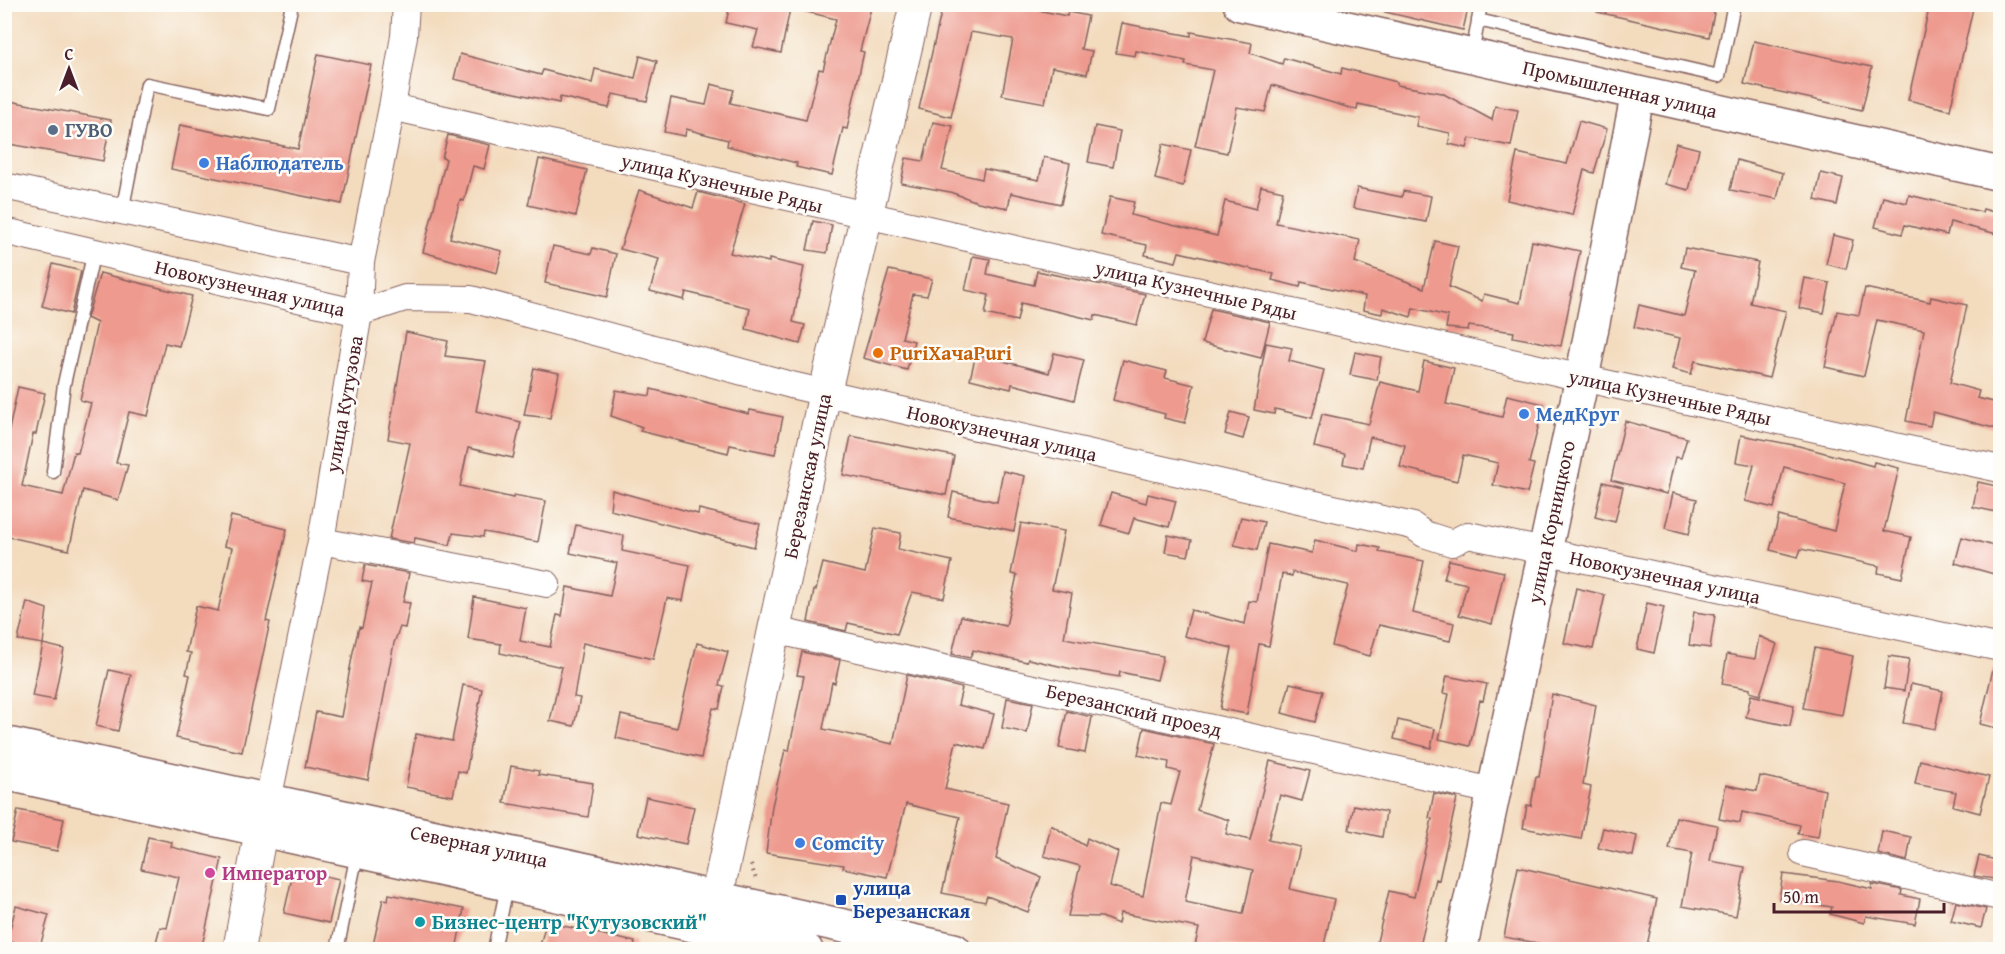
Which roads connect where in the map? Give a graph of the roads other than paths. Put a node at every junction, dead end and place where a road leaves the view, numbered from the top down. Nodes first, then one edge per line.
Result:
1 (292, 4) edge
2 (406, 4) edge
3 (916, 4) edge
4 (1240, 4) edge
5 (1481, 4) edge
6 (1734, 4) edge
7 (1478, 20) junction
8 (1472, 56) junction
9 (1638, 93) junction
10 (392, 107) junction
11 (2001, 174) edge
12 (4, 186) edge
13 (122, 212) junction
14 (866, 216) junction
15 (4, 231) edge
16 (94, 251) junction
17 (361, 262) junction
18 (359, 313) junction
19 (1582, 378) junction
20 (825, 392) junction
21 (2001, 469) edge
22 (53, 472) dead end
23 (321, 541) junction
24 (1545, 551) junction
25 (547, 584) dead end
26 (774, 630) junction
27 (2001, 648) edge
28 (4, 743) edge
29 (4, 773) edge
30 (1493, 791) junction
31 (264, 815) junction
32 (358, 852) junction
33 (1803, 853) dead end
34 (507, 885) junction
35 (717, 897) junction
36 (2001, 897) edge
37 (709, 939) edge
38 (239, 950) edge
39 (338, 950) edge
40 (494, 950) edge
41 (806, 950) edge
42 (954, 950) edge
43 (1460, 950) edge

1 - 13 lane
2 - 10 street, улица Кутузова
3 - 14 street, Березанская улица
4 - 8 main road, Промышленная улица
5 - 7 lane
6 - 7 lane
7 - 8 lane
8 - 9 main road, Промышленная улица
9 - 11 main road, Промышленная улица
9 - 19 main road, улица Корницкого
10 - 14 street, улица Кузнечные Ряды
10 - 17 street, улица Кутузова
12 - 13 street
13 - 17 street
14 - 19 street, улица Кузнечные Ряды
14 - 20 street, Березанская улица
15 - 16 street, Новокузнечная улица
16 - 18 street, Новокузнечная улица
16 - 22 lane
17 - 18 street, улица Кутузова
18 - 20 street, Новокузнечная улица
18 - 23 street, улица Кутузова
19 - 21 street, улица Кузнечные Ряды
19 - 24 main road, улица Корницкого
20 - 24 street, Новокузнечная улица
20 - 26 street, Березанская улица
23 - 25 street
23 - 31 street, улица Кутузова
24 - 27 street, Новокузнечная улица
24 - 30 main road, улица Корницкого
26 - 30 street, Березанский проезд
26 - 35 street, Березанская улица
28 - 31 main road, Северная улица
29 - 31 main road, Северная улица
30 - 43 main road, улица Корницкого
31 - 32 main road, Северная улица
31 - 35 main road, Северная улица
31 - 38 street, улица Кутузова
32 - 34 main road, Северная улица
32 - 39 lane
33 - 36 street
34 - 37 main road, Северная улица
34 - 40 lane
35 - 37 street, Березанская улица
35 - 42 main road, Северная улица
37 - 41 main road, Северная улица

